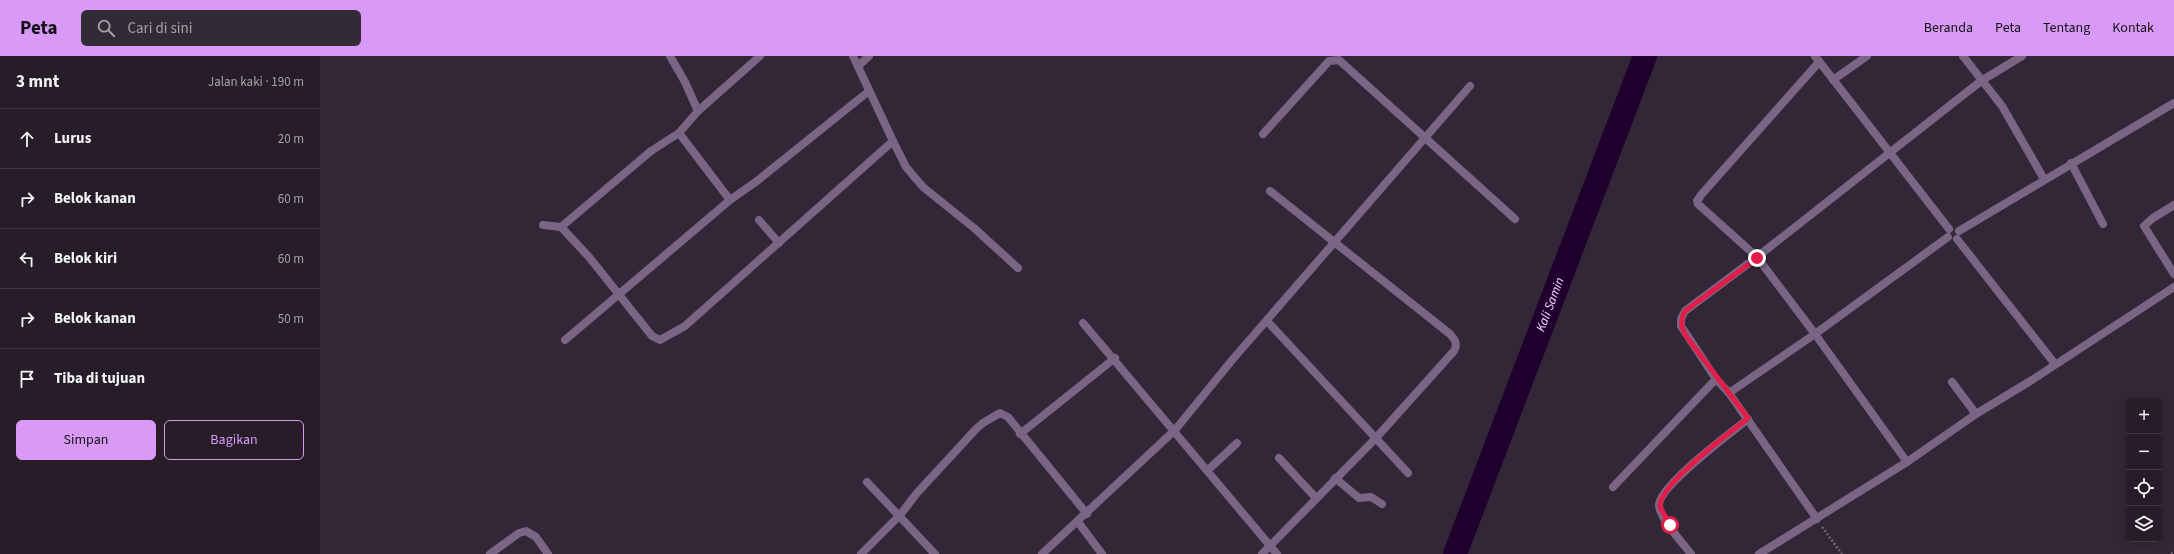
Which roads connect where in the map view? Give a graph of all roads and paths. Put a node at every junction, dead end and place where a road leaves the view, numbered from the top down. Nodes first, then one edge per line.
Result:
1 (670, 56) edge
2 (760, 56) edge
3 (853, 56) edge
4 (869, 56) edge
5 (1867, 56) edge
6 (1963, 56) edge
7 (2022, 56) edge
8 (1817, 59) edge
9 (858, 66) junction
10 (1834, 80) junction
11 (1981, 81) junction
12 (1470, 86) dead end
13 (869, 90) junction
14 (2174, 103) edge
15 (698, 111) junction
16 (679, 133) junction
17 (1263, 134) dead end
18 (1425, 137) junction
19 (893, 141) junction
20 (1890, 153) junction
21 (2070, 163) junction
22 (2044, 179) junction
23 (1270, 191) dead end
24 (730, 200) junction
25 (2174, 205) edge
26 (1515, 219) dead end
27 (758, 220) dead end
28 (2103, 224) dead end
29 (543, 225) dead end
30 (561, 227) junction
31 (1948, 233) junction
32 (1958, 235) junction
33 (1335, 242) junction
34 (779, 243) junction
35 (1757, 258) junction
36 (1018, 268) dead end
37 (2174, 274) edge
38 (2174, 287) edge
39 (619, 294) junction
40 (1267, 321) junction
41 (1083, 323) dead end
42 (1815, 334) junction
43 (565, 340) dead end
44 (1115, 358) junction
45 (2055, 364) junction
46 (1716, 379) junction
47 (1952, 382) dead end
48 (1729, 393) junction
49 (1976, 414) junction
50 (1748, 418) junction
51 (1175, 430) junction
52 (1020, 434) junction
53 (1375, 439) junction
54 (1237, 443) dead end
55 (1279, 458) dead end
56 (1907, 462) junction
57 (1208, 470) junction
58 (1408, 473) dead end
59 (1335, 478) junction
60 (867, 482) dead end
61 (1613, 487) dead end
62 (1316, 498) junction
63 (1382, 504) dead end
64 (1087, 514) junction
65 (900, 515) junction
66 (1817, 519) junction
67 (1078, 522) junction
68 (1270, 545) junction
69 (2174, 552) edge
70 (490, 554) edge
71 (548, 554) edge
72 (861, 554) edge
73 (935, 554) edge
74 (1042, 554) edge
75 (1102, 554) edge
76 (1262, 554) edge
77 (1277, 554) edge
78 (1691, 554) edge
79 (1759, 554) edge
80 (1842, 554) edge
81 (2171, 554) edge

1 - 15 street
2 - 15 street
3 - 9 street
4 - 9 street
5 - 10 street
6 - 11 street
7 - 11 street
8 - 10 street
8 - 35 street
9 - 13 street
10 - 20 street
11 - 20 street
11 - 22 street
12 - 18 street
13 - 19 street
13 - 24 street
14 - 21 street
15 - 16 street
16 - 24 street
16 - 30 street
17 - 18 street
18 - 26 street
18 - 33 street
19 - 34 street
19 - 36 street
20 - 31 street
20 - 35 street
21 - 22 street
21 - 28 street
22 - 32 street
23 - 33 street
24 - 39 street
25 - 37 street
27 - 34 street
29 - 30 street
30 - 39 street
31 - 32 street
31 - 42 street
32 - 45 street
33 - 40 street
33 - 53 street
34 - 39 street
35 - 42 street
35 - 46 street
38 - 45 street
39 - 43 street
40 - 51 street
40 - 53 street
41 - 44 street
42 - 48 street
42 - 56 street
44 - 51 street
44 - 52 street
45 - 49 street
46 - 48 street
46 - 61 street
47 - 49 street
48 - 50 street
49 - 56 street
50 - 66 street
50 - 78 street
51 - 57 street
51 - 64 street
52 - 64 street
52 - 65 street
53 - 58 street
53 - 59 street
54 - 57 street
55 - 62 street
56 - 66 street
57 - 68 street
59 - 62 street
59 - 63 street
60 - 65 street
62 - 68 street
64 - 67 street
65 - 72 street
65 - 73 street
66 - 79 street
66 - 80 path
67 - 74 street
67 - 75 street
68 - 76 street
68 - 77 street
69 - 81 path
70 - 71 street

